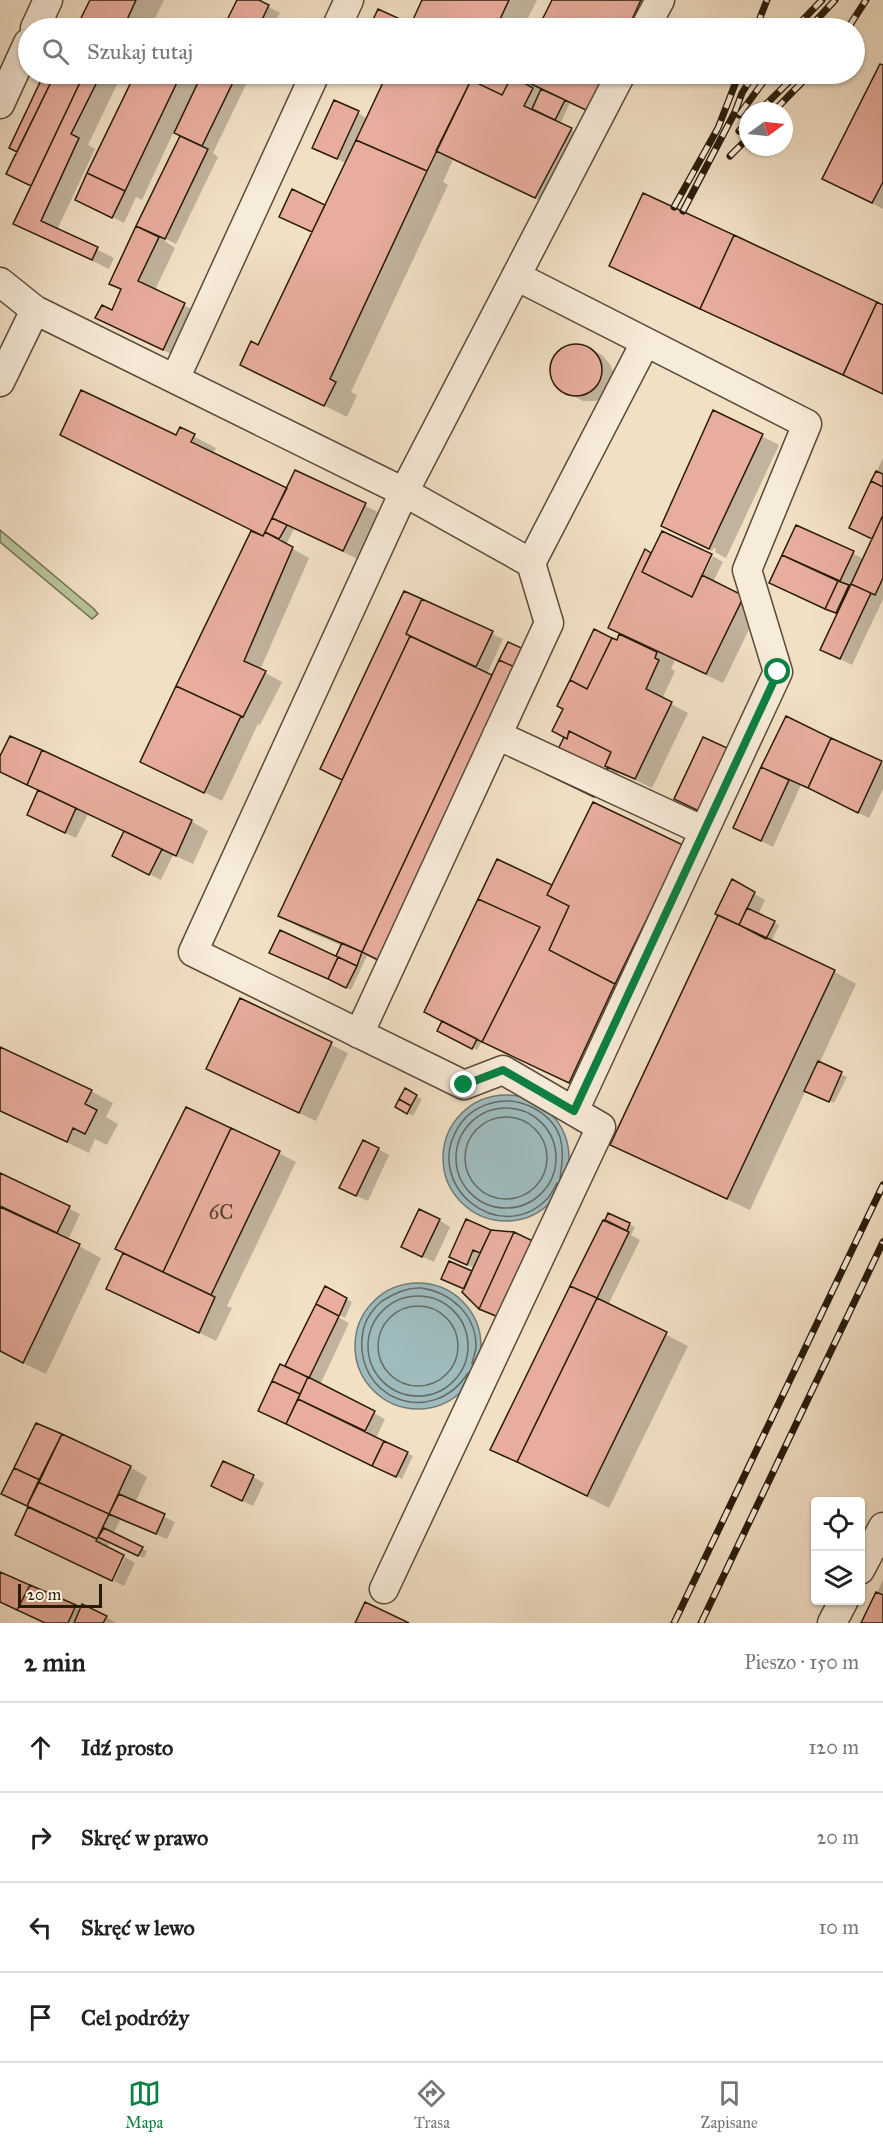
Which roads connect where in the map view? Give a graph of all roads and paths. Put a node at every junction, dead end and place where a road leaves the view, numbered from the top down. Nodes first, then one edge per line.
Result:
1 (48, 0) edge
2 (349, 0) edge
3 (660, 0) edge
4 (40, 18) edge
5 (341, 18) edge
6 (650, 18) edge
7 (18, 65) edge
8 (310, 84) edge
9 (616, 84) edge
10 (0, 104) edge
11 (516, 276) junction
12 (0, 282) edge
13 (35, 310) junction
14 (645, 343) junction
15 (175, 379) junction
16 (0, 382) edge
17 (404, 492) junction
18 (531, 562) junction
19 (497, 735) junction
20 (704, 831) junction
21 (360, 1034) junction
22 (574, 1111) junction
23 (883, 1527) edge
24 (865, 1562) edge
25 (384, 1589) dead end
26 (841, 1605) edge
27 (832, 1623) edge

1 - 4 street
2 - 5 street
3 - 6 street
7 - 10 street
8 - 15 street
9 - 11 street
11 - 14 street
11 - 17 street
12 - 13 street
13 - 15 street
13 - 16 street
14 - 18 street
14 - 20 street
15 - 17 street
17 - 18 street
17 - 21 street
18 - 19 street
19 - 20 street
19 - 21 street
20 - 22 street
21 - 22 street
22 - 25 street
23 - 24 street
26 - 27 street

